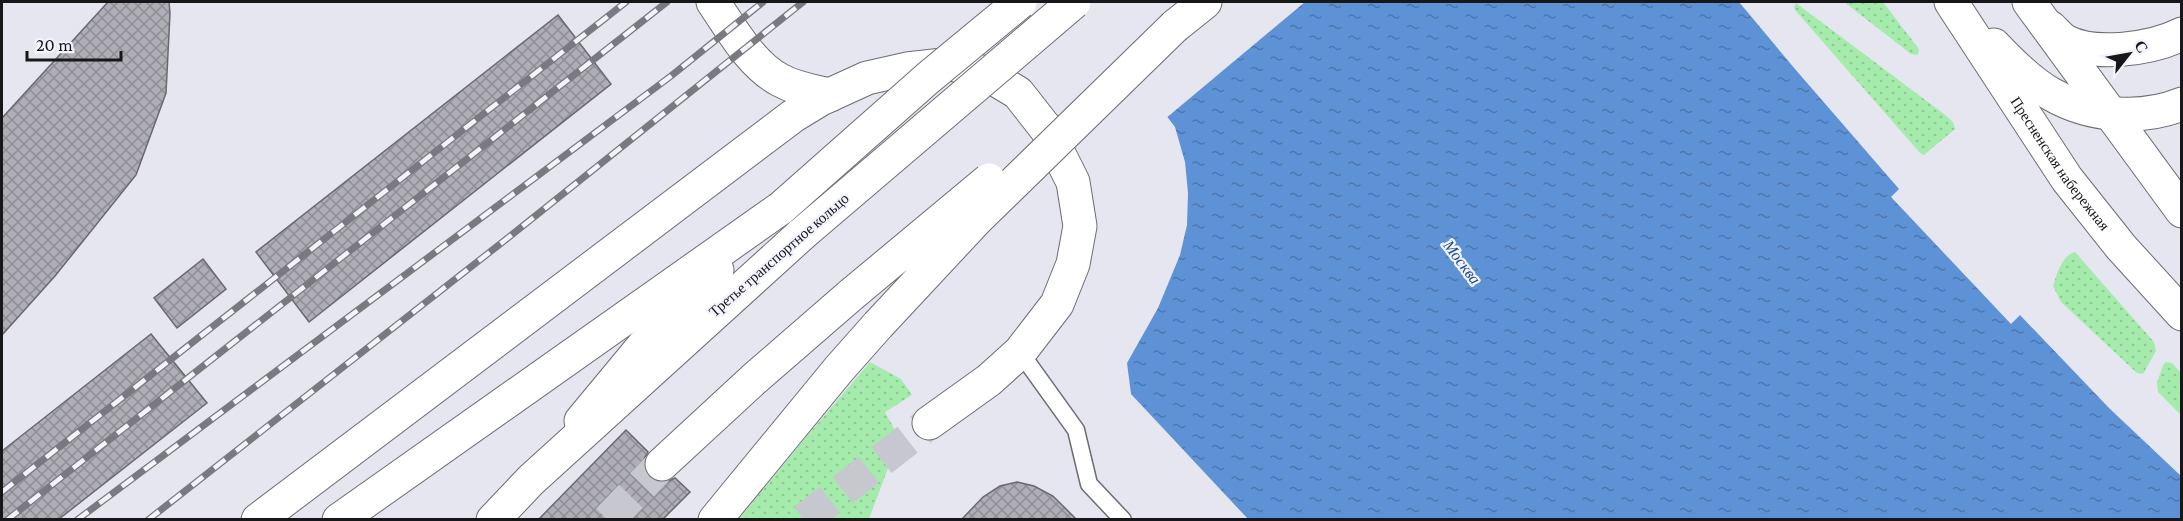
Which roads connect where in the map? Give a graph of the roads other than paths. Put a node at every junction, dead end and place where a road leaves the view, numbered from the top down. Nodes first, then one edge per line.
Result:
1 (713, 2) edge
2 (1020, 2) edge
3 (1074, 2) edge
4 (1205, 2) edge
5 (1956, 9) edge
6 (2035, 10) edge
7 (1175, 26) junction
8 (2181, 34) edge
9 (830, 94) junction
10 (2181, 104) edge
11 (2110, 113) junction
12 (781, 208) junction
13 (2181, 211) edge
14 (2181, 314) edge
15 (1020, 352) junction
16 (929, 423) tunnel mouth
17 (662, 464) tunnel mouth
18 (531, 480) junction
19 (258, 519) edge
20 (339, 519) edge
21 (493, 519) edge
22 (715, 519) edge
23 (1123, 519) edge

1 - 9 main road
2 - 12 main road, bridge
3 - 18 main road, Третье транспортное кольцо, bridge
4 - 7 main road
5 - 11 main road
5 - 14 main road, Пресненская набережная
6 - 8 main road
6 - 11 main road
7 - 17 main road, bridge
7 - 22 main road, bridge
9 - 15 main road
9 - 19 main road
10 - 11 main road
11 - 13 main road
12 - 18 main road
12 - 20 main road
15 - 16 main road
15 - 23 lane
18 - 21 main road, Третье транспортное кольцо

